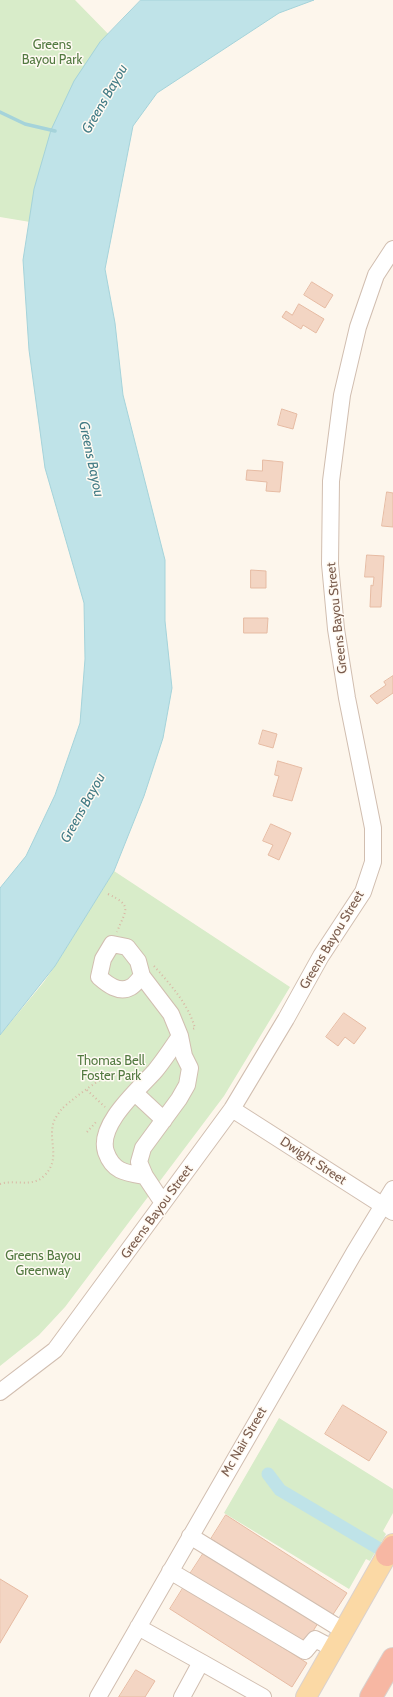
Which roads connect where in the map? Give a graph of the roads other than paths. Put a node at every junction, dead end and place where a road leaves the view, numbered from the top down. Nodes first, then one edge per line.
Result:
1 (393, 248) edge
2 (142, 976) dead end
3 (180, 1036) junction
4 (135, 1086) junction
5 (232, 1109) junction
6 (164, 1120) junction
7 (145, 1176) junction
8 (393, 1189) edge
9 (163, 1203) junction
10 (388, 1209) edge
11 (0, 1392) edge
12 (190, 1536) junction
13 (391, 1548) edge
14 (170, 1571) junction
15 (138, 1627) junction
16 (344, 1631) junction
17 (334, 1649) junction
18 (393, 1658) edge
19 (201, 1662) junction
20 (98, 1697) edge
21 (182, 1697) edge
22 (263, 1697) edge
23 (306, 1697) edge
24 (371, 1697) edge

1 - 5 street, Greens Bayou Street
2 - 3 street
3 - 4 street
3 - 6 street
4 - 6 street
4 - 7 street
5 - 9 street, Greens Bayou Street
5 - 10 street, Dwight Street
6 - 7 street
7 - 9 street
8 - 10 street, Mc Nair Street
9 - 11 street, Greens Bayou Street
10 - 12 street, Mc Nair Street
12 - 14 street, Mc Nair Street
12 - 16 street
13 - 16 main road
14 - 15 street, Mc Nair Street
14 - 17 street
15 - 19 street
15 - 20 street, Mc Nair Street
16 - 17 main road
17 - 23 main road
18 - 24 highway
19 - 21 street
19 - 22 street

